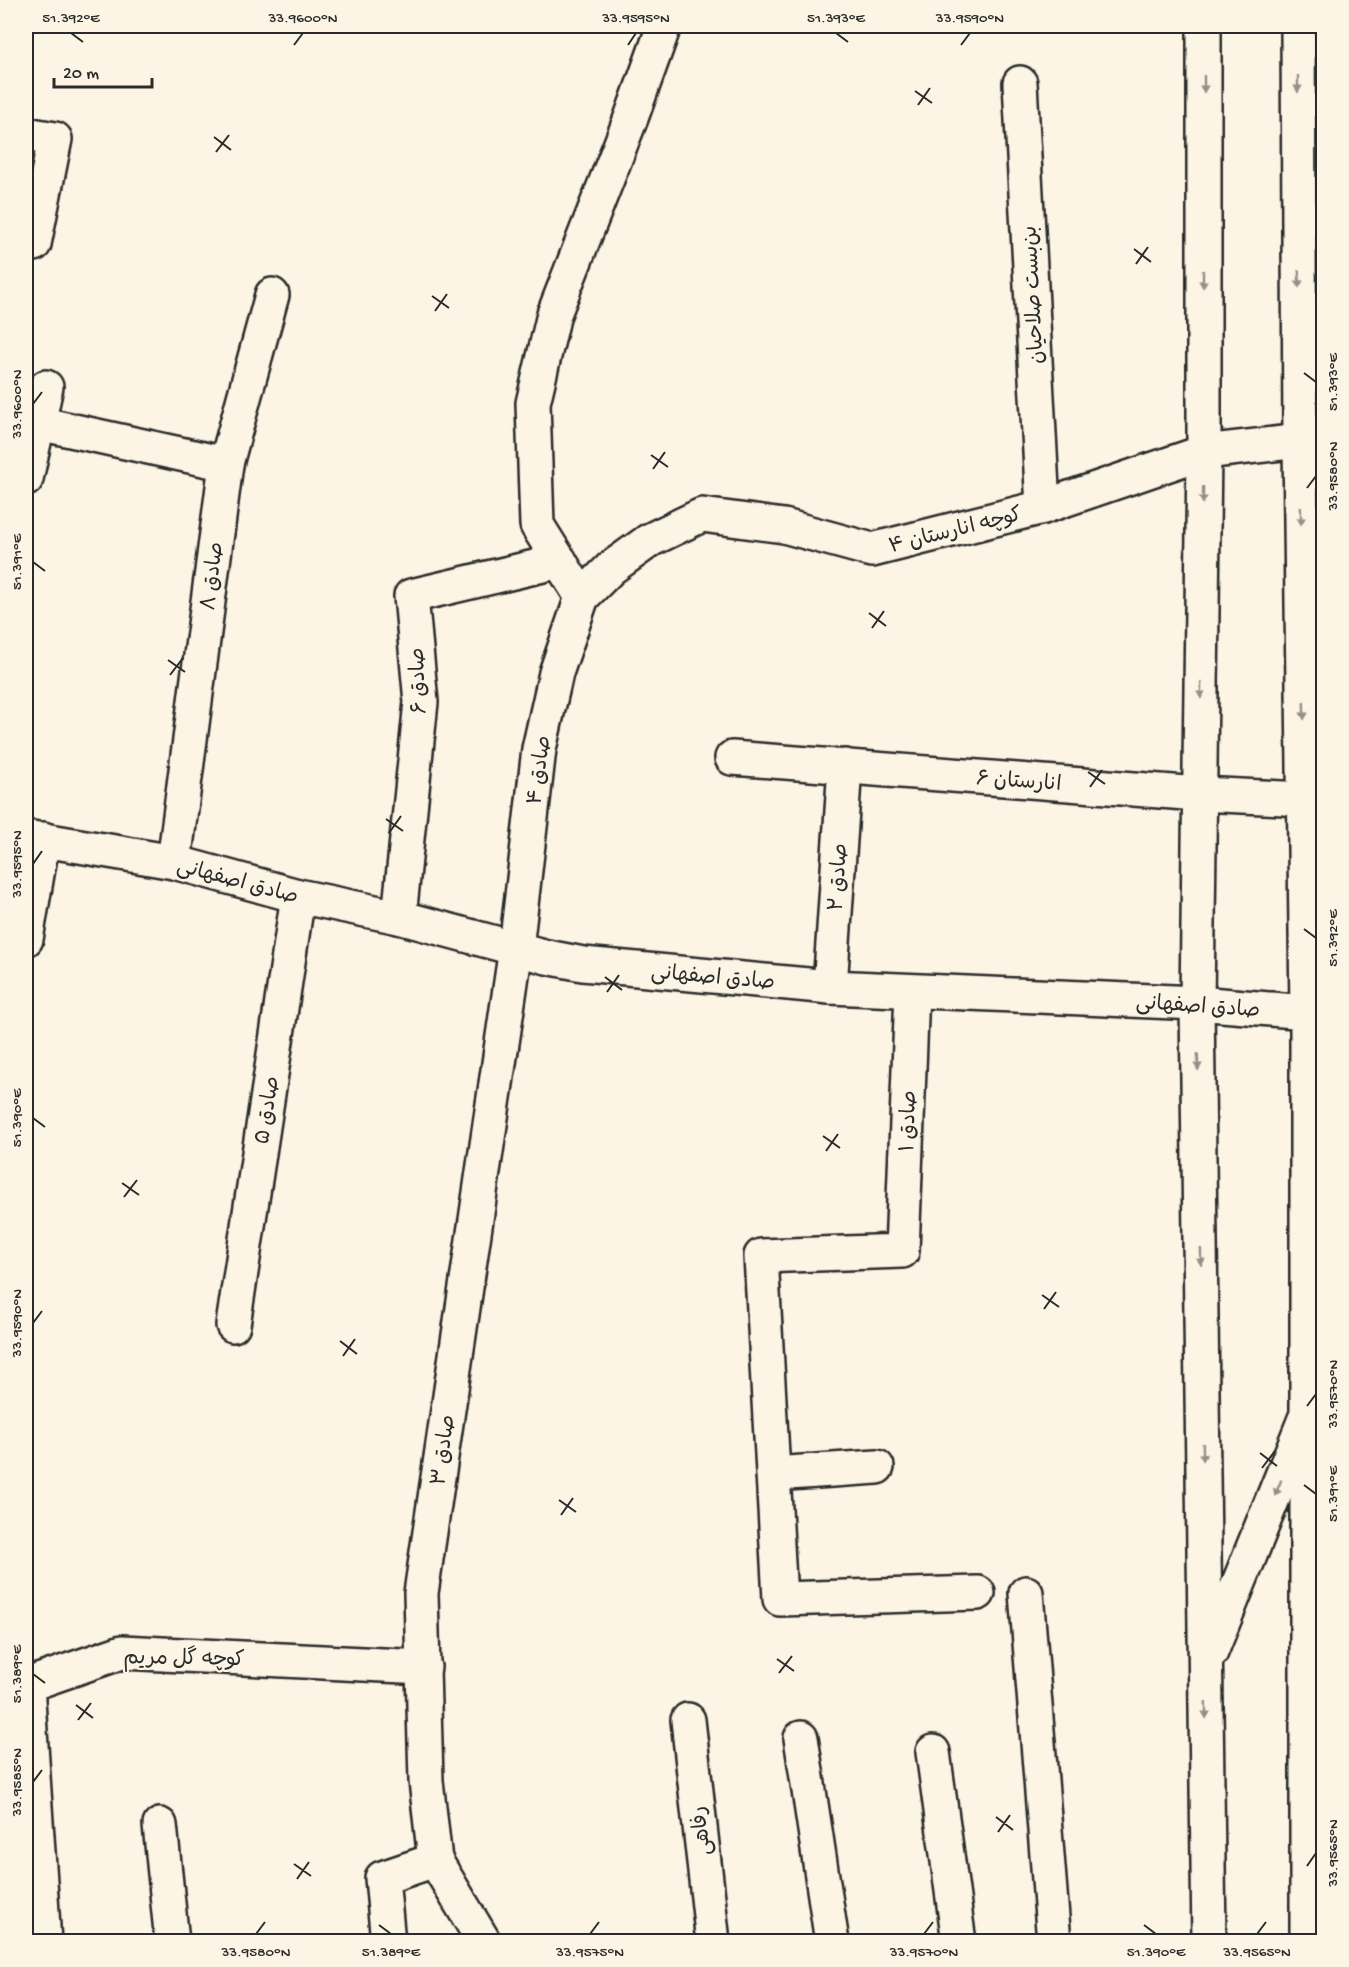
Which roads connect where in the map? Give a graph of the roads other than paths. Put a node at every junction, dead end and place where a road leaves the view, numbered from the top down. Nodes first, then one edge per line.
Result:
1 (664, 26) edge
2 (1204, 26) edge
3 (1298, 26) edge
4 (1020, 83) dead end
5 (26, 134) edge
6 (34, 244) dead end
7 (272, 295) dead end
8 (46, 387) dead end
9 (38, 423) junction
10 (1300, 441) junction
11 (1204, 452) junction
12 (226, 464) junction
13 (26, 478) edge
14 (1043, 507) junction
15 (560, 561) junction
16 (582, 597) junction
17 (732, 758) dead end
18 (845, 766) junction
19 (1199, 794) junction
20 (1305, 799) junction
21 (34, 838) edge
22 (174, 862) junction
23 (298, 896) junction
24 (399, 917) junction
25 (26, 939) edge
26 (516, 948) junction
27 (830, 987) junction
28 (912, 991) junction
29 (1197, 1004) junction
30 (1307, 1012) junction
31 (233, 1325) dead end
32 (1307, 1414) junction
33 (878, 1467) dead end
34 (773, 1474) junction
35 (978, 1593) dead end
36 (1026, 1593) dead end
37 (1206, 1666) junction
38 (424, 1667) junction
39 (688, 1720) dead end
40 (801, 1738) dead end
41 (933, 1752) dead end
42 (1315, 1822) edge
43 (160, 1825) dead end
44 (435, 1860) junction
45 (1315, 1892) edge
46 (44, 1941) edge
47 (172, 1941) edge
48 (388, 1941) edge
49 (484, 1941) edge
50 (713, 1941) edge
51 (832, 1941) edge
52 (959, 1941) edge
53 (1054, 1941) edge
54 (1208, 1941) edge
55 (1307, 1941) edge

1 - 15 street
2 -> 11 street
3 -> 10 street
4 - 14 street, بن‌بست صلاحیان
5 - 6 street
7 - 12 street, صادق ۸
8 - 9 street
9 - 12 street
9 - 13 street
10 - 11 street, کوچه انارستان ۴
10 -> 20 street
11 - 14 street, کوچه انارستان ۴
11 -> 19 street
12 - 22 street, صادق ۸
14 - 16 street, کوچه انارستان ۴
15 - 16 street
15 - 24 street, صادق ۶
16 - 26 street, صادق ۴
17 - 18 street, انارستان ۶
18 - 19 street, انارستان ۶
18 - 27 street, صادق ۲
19 - 20 street, انارستان ۶
19 - 29 street
20 - 30 street
21 - 22 street, صادق اصفهانی
21 - 25 street
22 - 23 street, صادق اصفهانی
23 - 24 street, صادق اصفهانی
23 - 31 street, صادق ۵
24 - 26 street, صادق اصفهانی
26 - 27 street, صادق اصفهانی
26 - 38 street, صادق ۳
27 - 28 street, صادق اصفهانی
28 - 29 street, صادق اصفهانی
28 - 34 street, صادق ۱
29 - 30 street, صادق اصفهانی
29 -> 37 street
30 - 32 street
32 -> 37 street
32 - 42 street
33 - 34 street
34 - 35 street
36 - 53 street
37 -> 54 street
38 - 44 street, صادق ۳
38 - 46 street, کوچه گل مریم
39 - 50 street, رفاهی
40 - 51 street
41 - 52 street
42 - 45 street
43 - 47 street
44 - 48 street
44 - 49 street, صادق ۳
45 - 55 street

